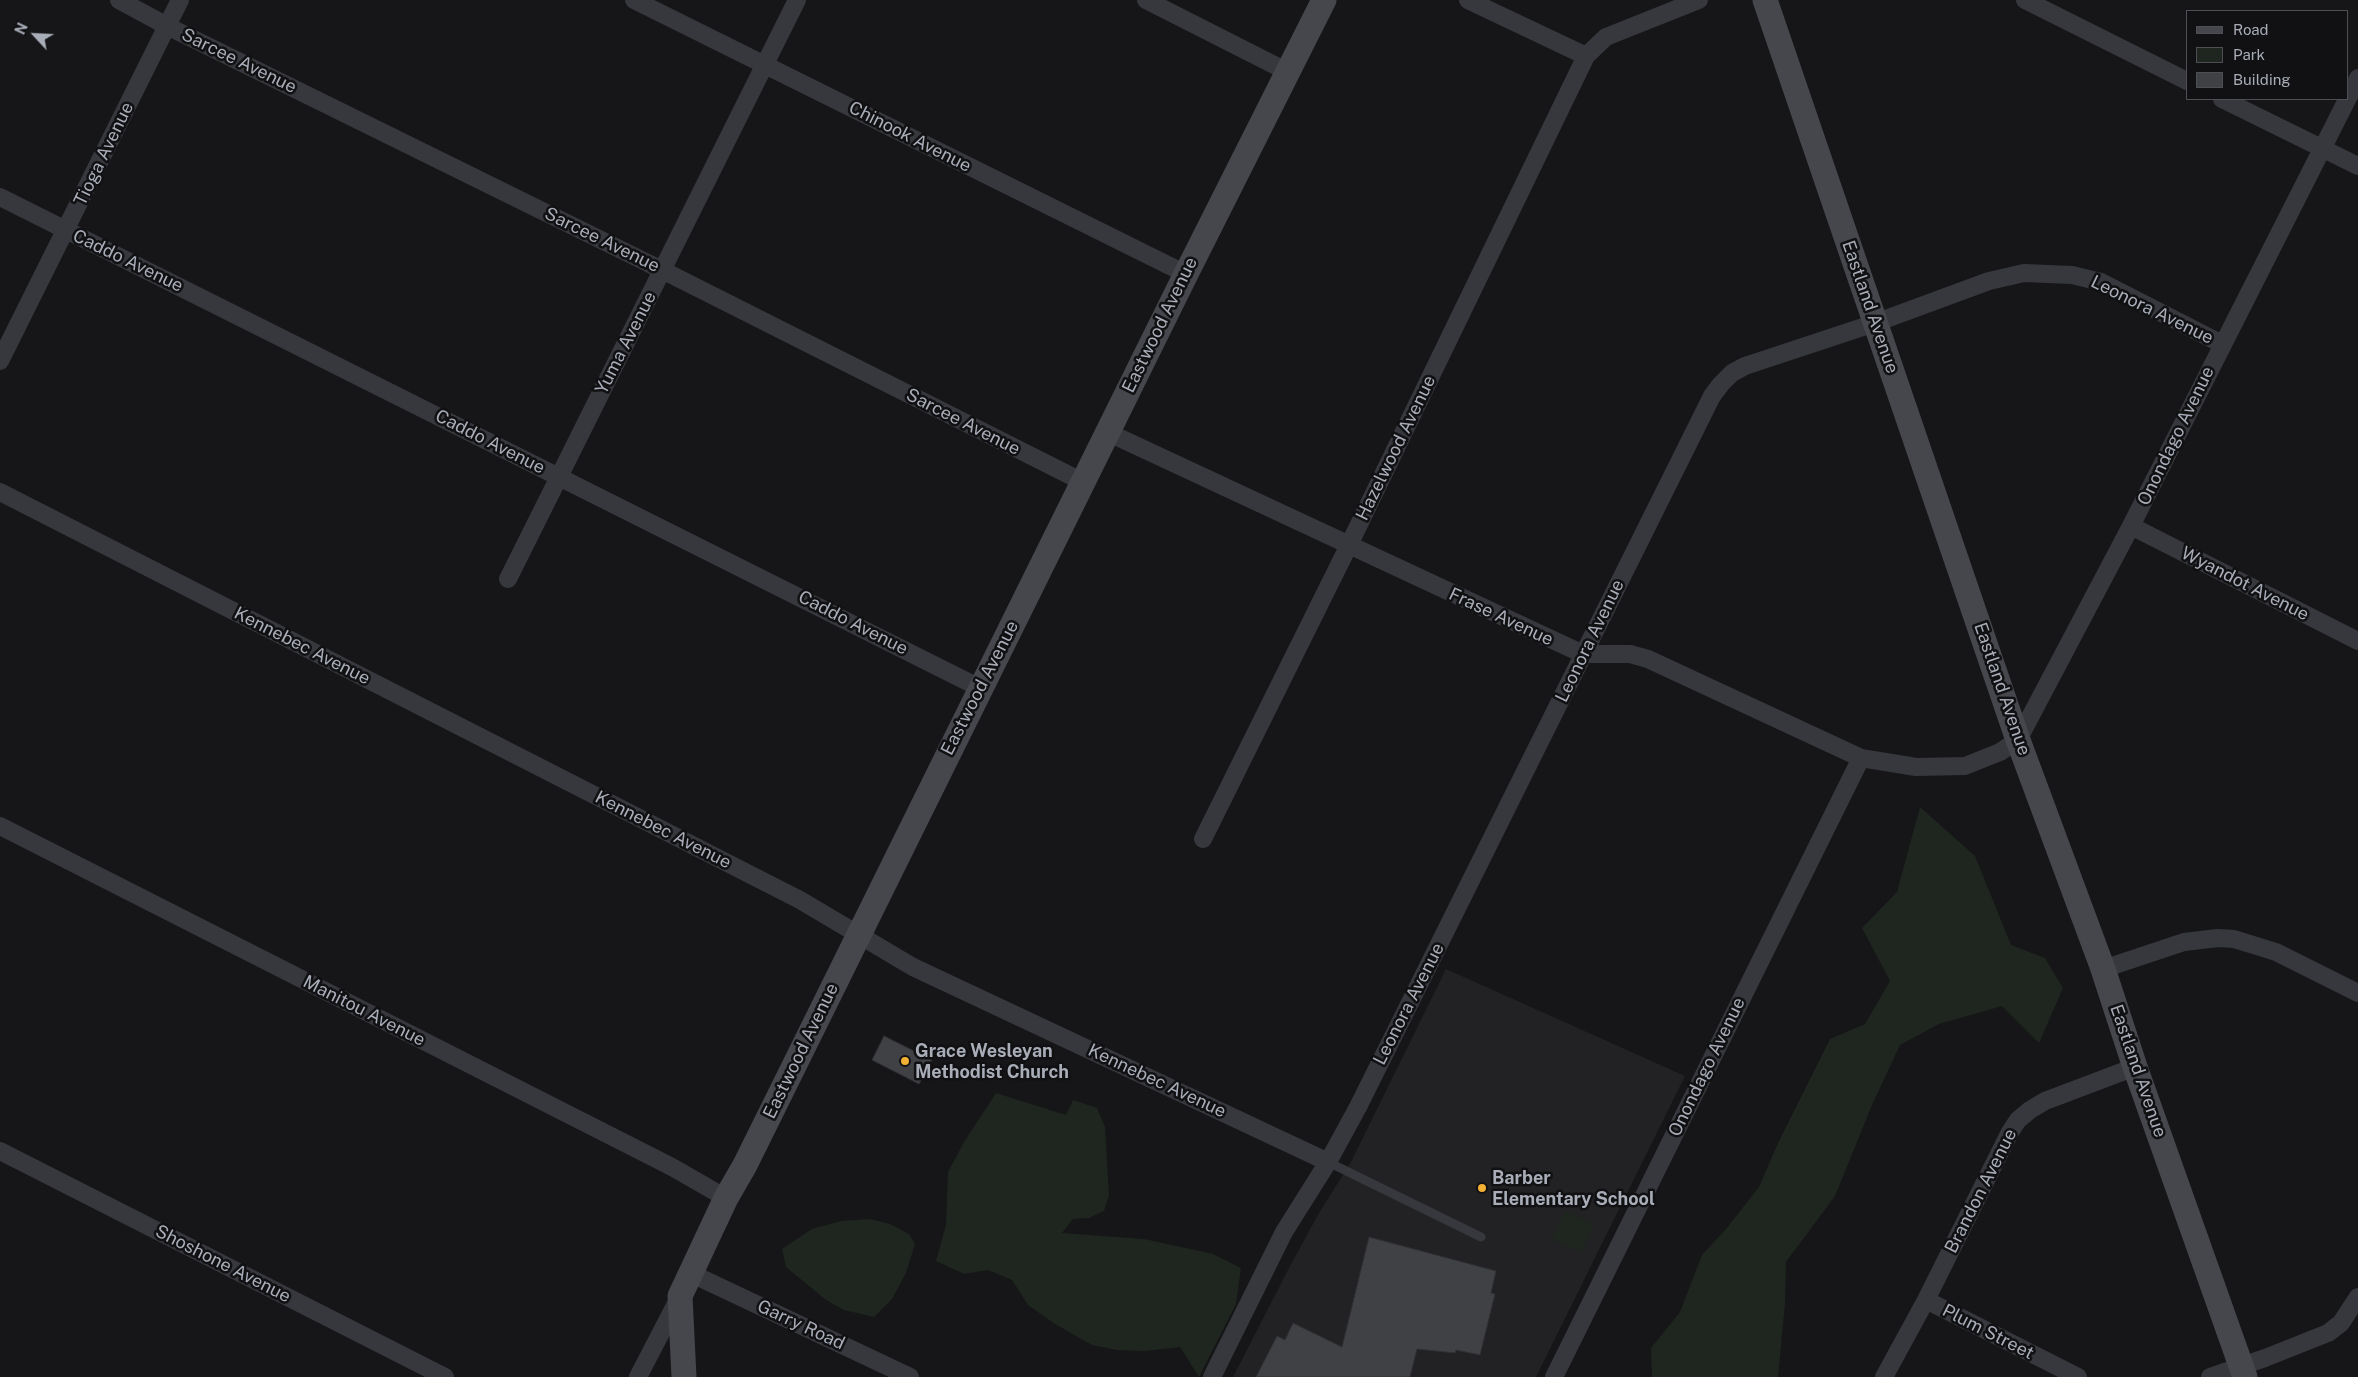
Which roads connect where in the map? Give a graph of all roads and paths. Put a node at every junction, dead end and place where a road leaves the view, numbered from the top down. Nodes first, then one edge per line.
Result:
1 (119, 0) edge
2 (180, 0) edge
3 (634, 0) edge
4 (797, 0) edge
5 (1146, 0) edge
6 (1324, 0) edge
7 (1468, 0) edge
8 (1699, 0) edge
9 (1765, 0) edge
10 (2025, 0) edge
11 (167, 26) junction
12 (1586, 56) junction
13 (764, 66) junction
14 (1288, 72) junction
15 (2358, 78) edge
16 (2186, 80) edge
17 (2348, 98) edge
18 (2224, 100) edge
19 (2347, 100) edge
20 (2323, 149) junction
21 (2358, 166) edge
22 (0, 197) edge
23 (66, 231) junction
24 (662, 270) junction
25 (1186, 274) junction
26 (1875, 323) junction
27 (2222, 344) junction
28 (0, 361) edge
29 (1107, 432) junction
30 (559, 476) junction
31 (1083, 482) junction
32 (0, 492) edge
33 (2131, 526) junction
34 (1349, 545) junction
35 (508, 579) dead end
36 (2358, 641) edge
37 (1583, 654) junction
38 (980, 688) junction
39 (2018, 740) junction
40 (1861, 758) junction
41 (0, 826) edge
42 (1203, 839) dead end
43 (858, 934) junction
44 (2103, 969) junction
45 (2358, 993) edge
46 (2136, 1067) junction
47 (0, 1151) edge
48 (1328, 1162) junction
49 (726, 1198) junction
50 (1481, 1237) dead end
51 (690, 1273) junction
52 (680, 1296) junction
53 (2358, 1297) edge
54 (1926, 1300) junction
55 (2243, 1372) edge
56 (445, 1377) edge
57 (638, 1377) edge
58 (684, 1377) edge
59 (910, 1377) edge
60 (1212, 1377) edge
61 (1554, 1377) edge
62 (1884, 1377) edge
63 (2078, 1377) edge
64 (2210, 1377) edge

1 - 11 street, Sarcee Avenue
2 - 11 street, Tioga Avenue
3 - 13 street, Chinook Avenue
4 - 13 street, Yuma Avenue
5 - 14 street
6 - 14 street, Eastwood Avenue
7 - 12 street
8 - 12 street
9 - 26 street, Eastland Avenue
10 - 16 street
11 - 23 street, Tioga Avenue
11 - 24 street, Sarcee Avenue
12 - 34 street, Hazelwood Avenue
13 - 24 street, Yuma Avenue
13 - 25 street, Chinook Avenue
14 - 25 street, Eastwood Avenue
15 - 17 street, Onondago Avenue
18 - 20 street
19 - 20 street, Onondago Avenue
20 - 21 street
20 - 27 street, Onondago Avenue
22 - 23 street, Caddo Avenue
23 - 28 street, Tioga Avenue
23 - 30 street, Caddo Avenue
24 - 30 street, Yuma Avenue
24 - 31 street, Sarcee Avenue
25 - 29 street, Eastwood Avenue
26 - 27 street, Leonora Avenue
26 - 37 street, Leonora Avenue
26 - 39 street, Eastland Avenue
27 - 33 street, Onondago Avenue
29 - 31 street, Eastwood Avenue
29 - 34 street, Frase Avenue
30 - 35 street, Yuma Avenue
30 - 38 street, Caddo Avenue
31 - 38 street, Eastwood Avenue
32 - 43 street, Kennebec Avenue
33 - 36 street, Wyandot Avenue
33 - 39 street, Onondago Avenue
34 - 37 street, Frase Avenue
34 - 42 street, Hazelwood Avenue
37 - 40 street, Frase Avenue
37 - 48 street, Leonora Avenue
38 - 43 street, Eastwood Avenue
39 - 40 street, Frase Avenue
39 - 44 street, Eastland Avenue
40 - 61 street, Onondago Avenue
41 - 49 street, Manitou Avenue
43 - 48 street, Kennebec Avenue
43 - 49 street, Eastwood Avenue
44 - 45 street
44 - 46 street, Eastland Avenue
46 - 54 street, Brandon Avenue
46 - 55 street, Eastland Avenue
47 - 56 street, Shoshone Avenue
48 - 50 lane
48 - 60 street, Leonora Avenue
49 - 51 street, Eastwood Avenue
51 - 52 street, Eastwood Avenue
51 - 59 street, Garry Road
52 - 57 street, Eastwood Avenue
52 - 58 street
53 - 55 street
54 - 62 street, Brandon Avenue
54 - 63 street, Plum Street
55 - 64 street

